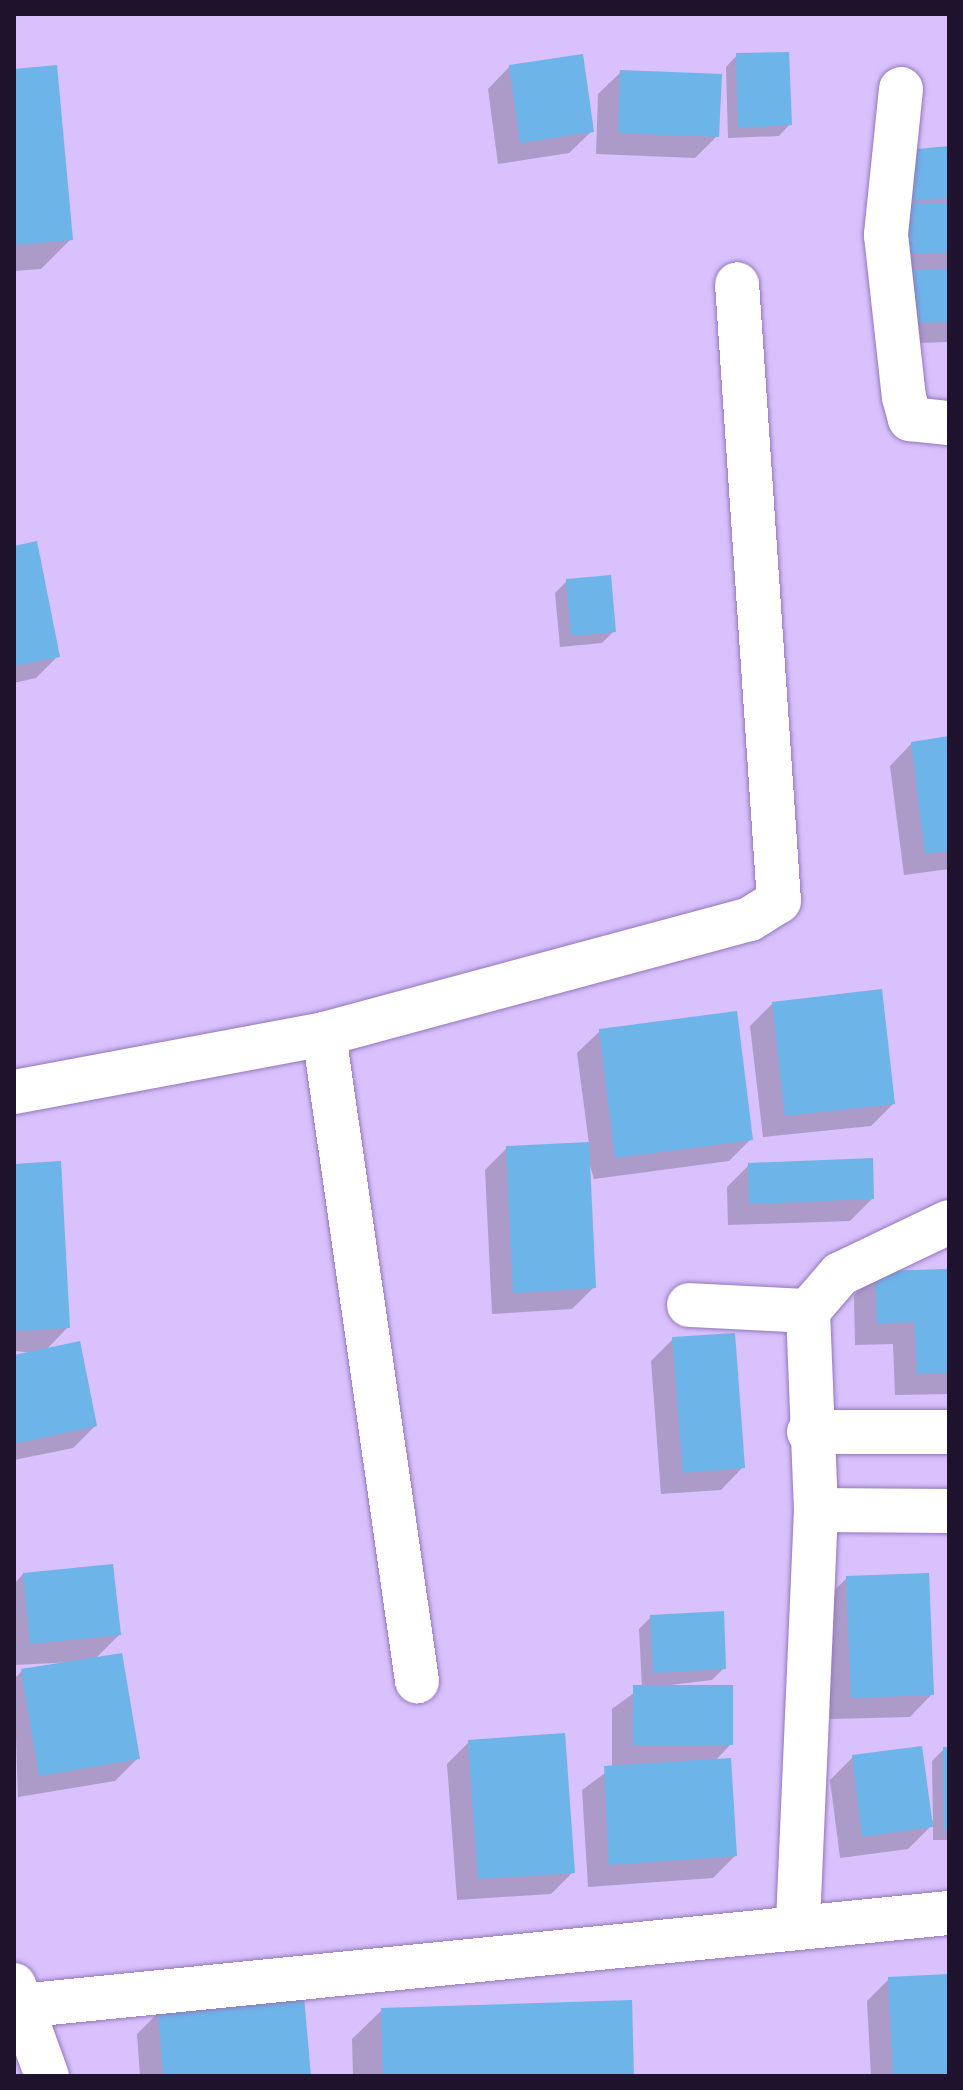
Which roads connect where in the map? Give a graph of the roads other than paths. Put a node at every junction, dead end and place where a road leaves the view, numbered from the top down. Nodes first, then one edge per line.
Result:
1 (901, 89) dead end
2 (737, 284) dead end
3 (949, 423) edge
4 (324, 1034) junction
5 (14, 1092) edge
6 (949, 1222) edge
7 (689, 1305) dead end
8 (808, 1311) junction
9 (809, 1432) junction
10 (949, 1432) edge
11 (816, 1510) junction
12 (949, 1511) edge
13 (417, 1681) dead end
14 (949, 1913) edge
15 (798, 1926) junction
16 (17, 1995) edge
17 (47, 2076) edge

1 - 3 street
2 - 4 street
4 - 5 street
4 - 13 street
6 - 8 street
7 - 8 street
8 - 9 street
9 - 10 street
9 - 11 street
11 - 12 street
11 - 15 street
14 - 15 street
15 - 16 street
16 - 17 street

